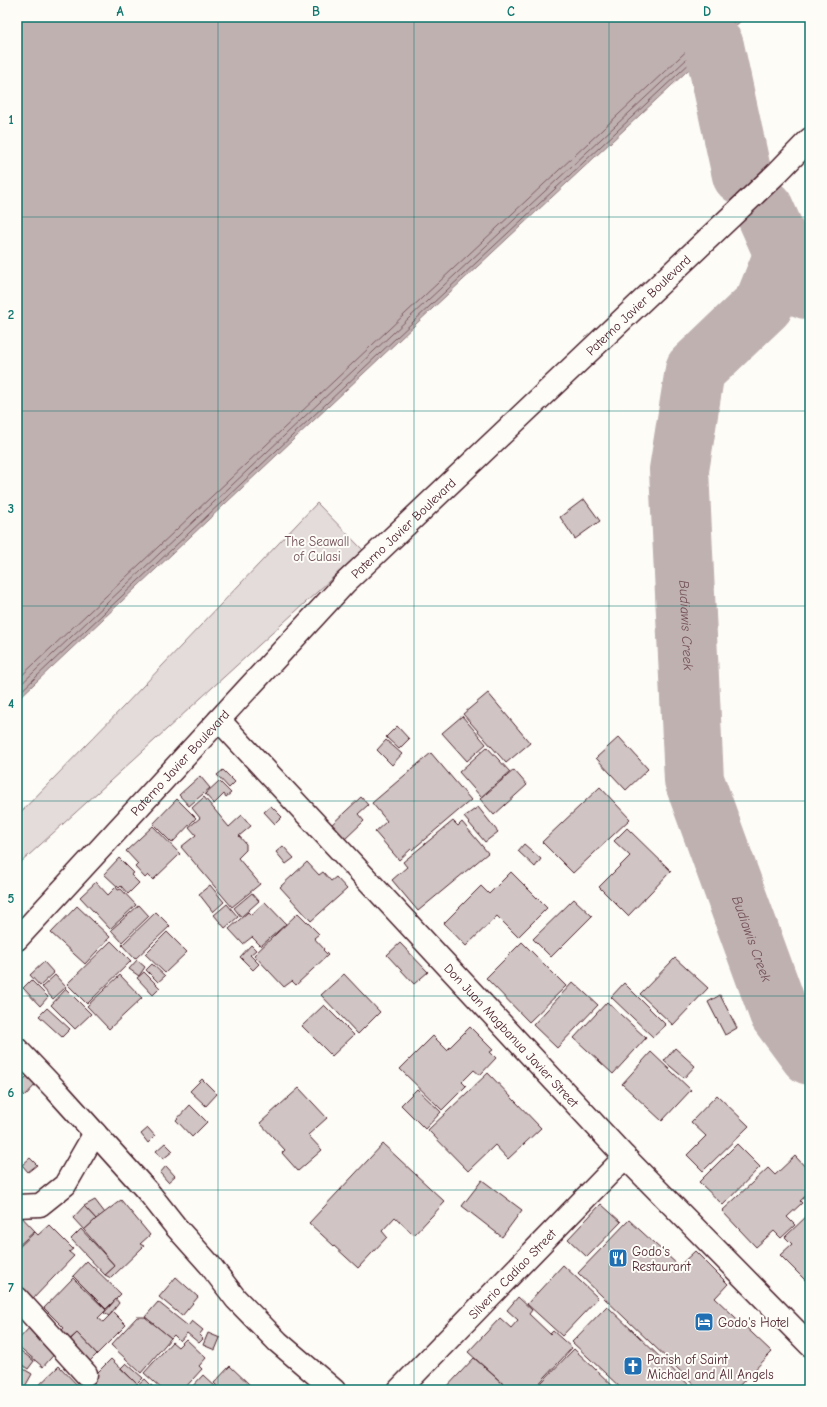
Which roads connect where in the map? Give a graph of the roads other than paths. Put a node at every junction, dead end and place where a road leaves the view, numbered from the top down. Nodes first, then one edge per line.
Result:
1 (810, 139) edge
2 (219, 720) junction
3 (17, 939) edge
4 (17, 1049) edge
5 (95, 1133) junction
6 (626, 1157) junction
7 (17, 1206) edge
8 (17, 1298) edge
9 (810, 1345) edge
10 (86, 1374) dead end
11 (334, 1390) edge
12 (399, 1390) edge

1 - 2 street, Paterno Javier Boulevard
2 - 3 street, Paterno Javier Boulevard
2 - 6 street, Don Juan Magbanua Javier Street
4 - 5 street
5 - 7 street
5 - 11 street
6 - 9 street, Don Juan Magbanua Javier Street
6 - 12 street, Silverio Cadiao Street
8 - 10 street

